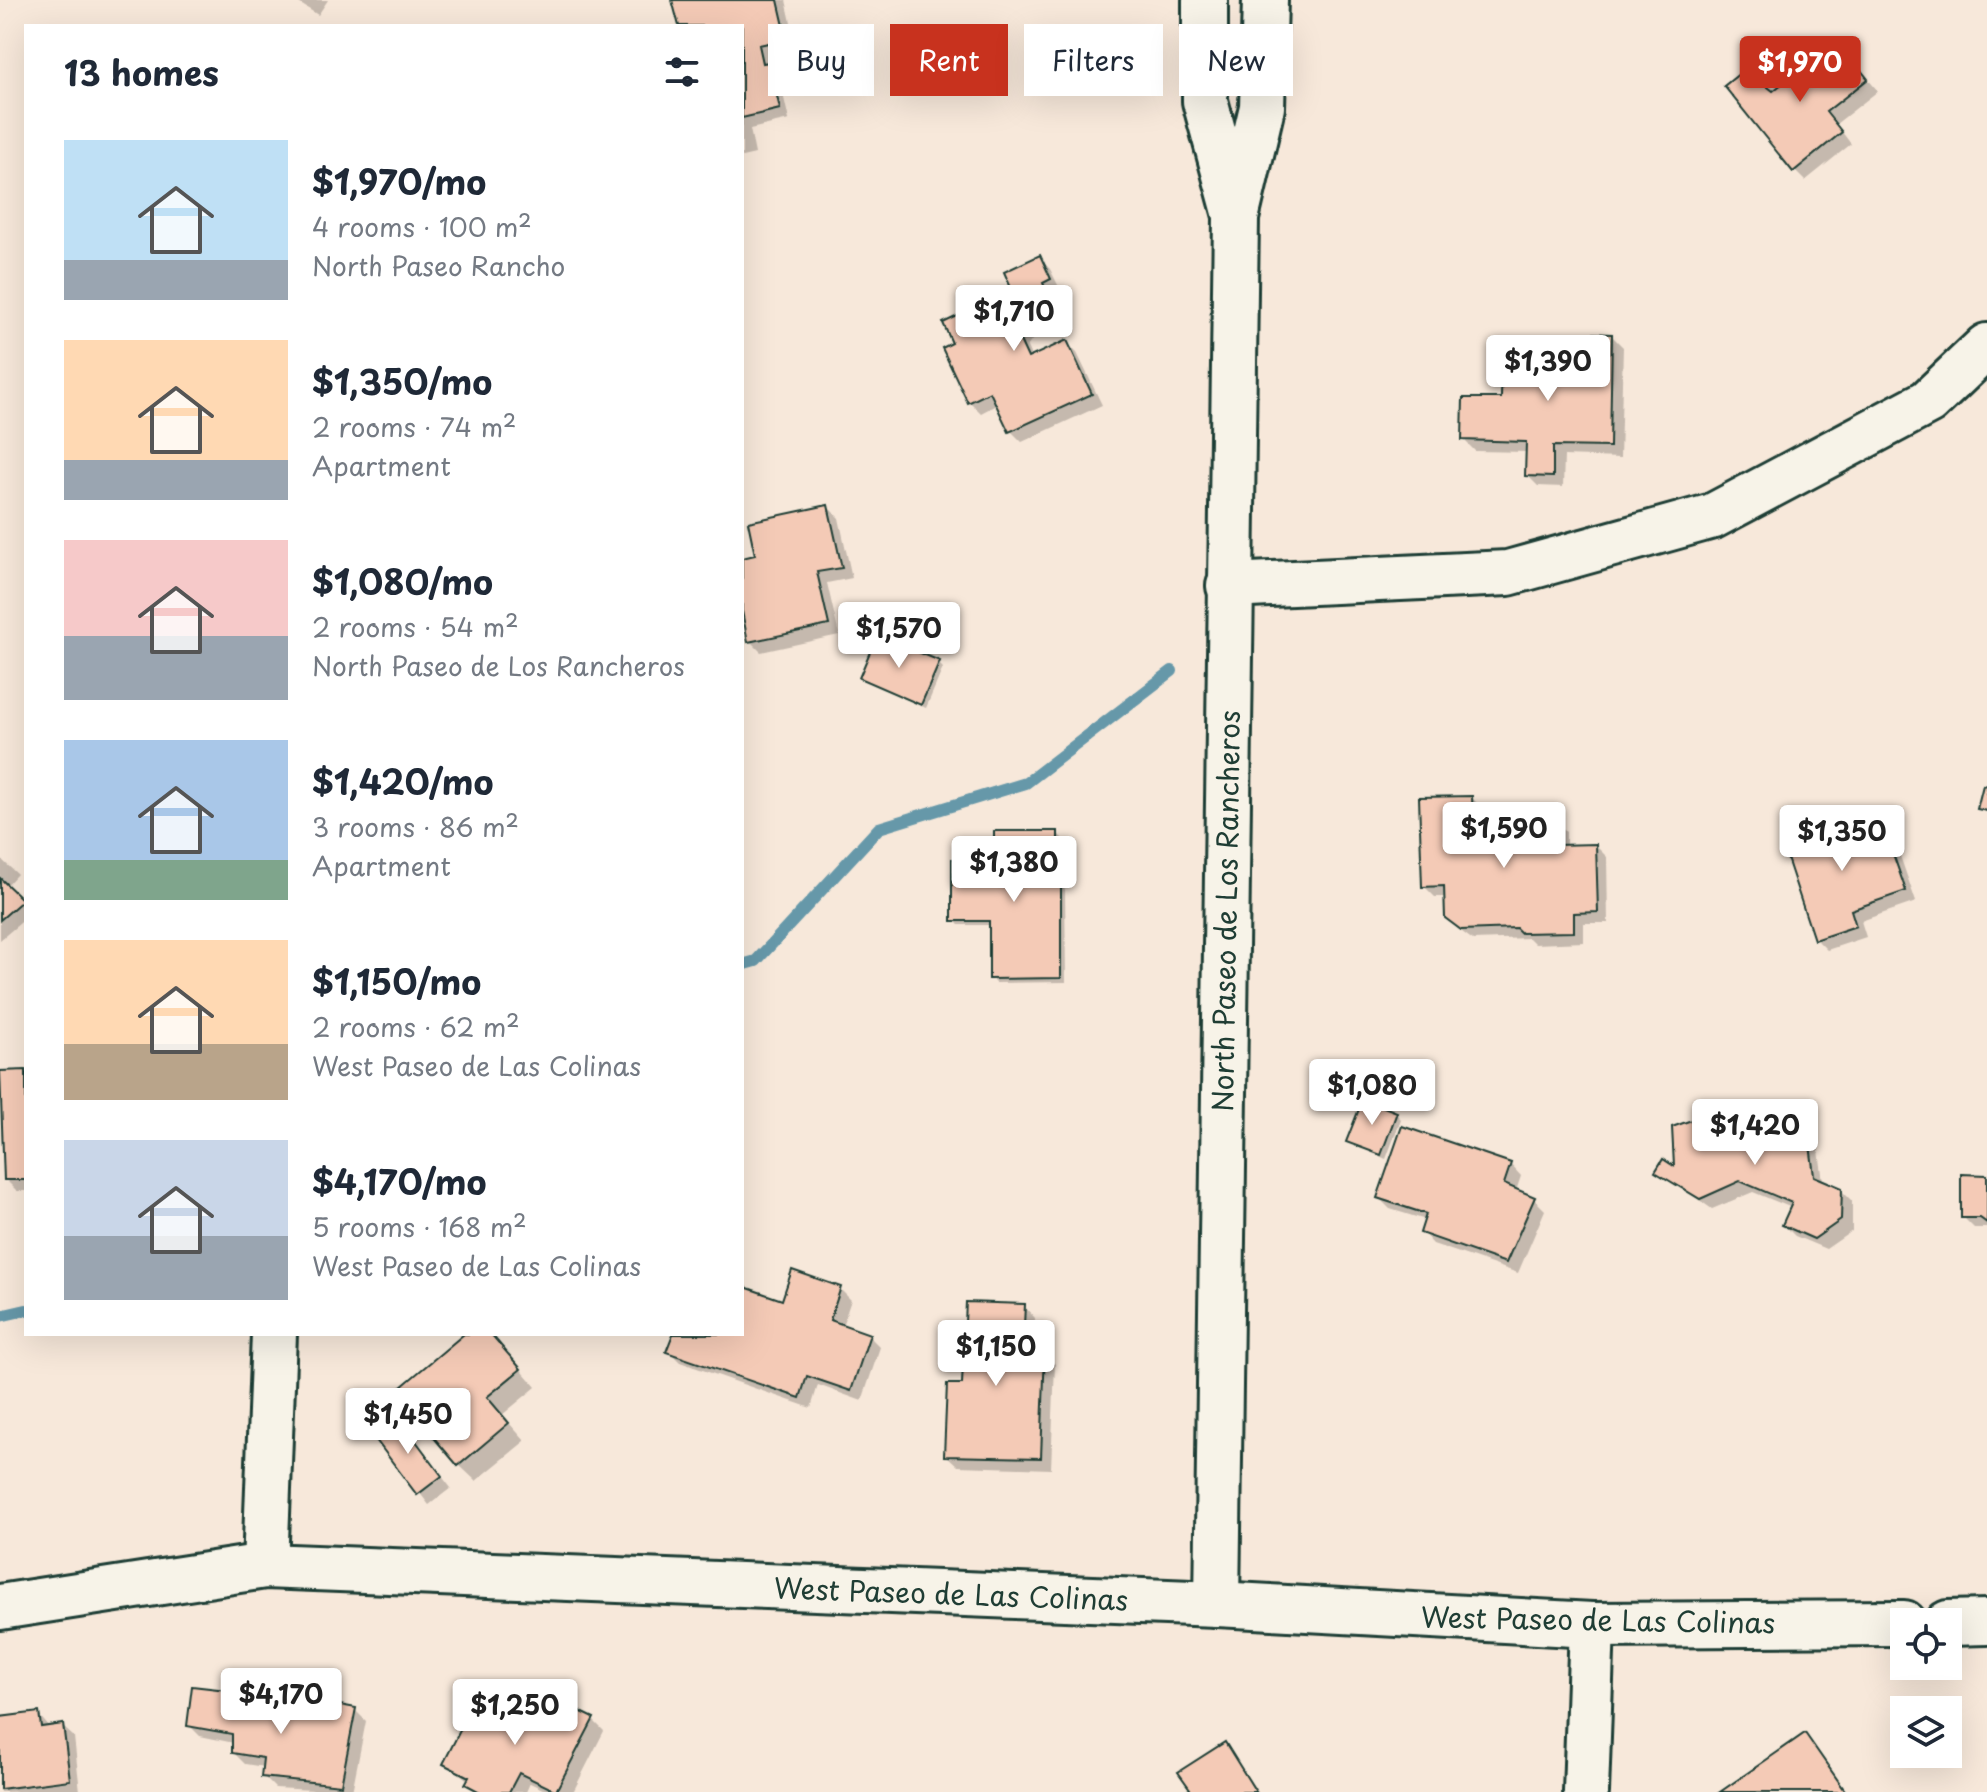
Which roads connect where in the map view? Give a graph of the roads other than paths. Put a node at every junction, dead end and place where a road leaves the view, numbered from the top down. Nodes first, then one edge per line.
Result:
1 (1205, 0) edge
2 (1265, 0) edge
3 (1236, 218) junction
4 (1987, 346) edge
5 (1229, 586) junction
6 (274, 1336) edge
7 (265, 1566) junction
8 (1217, 1604) junction
9 (0, 1607) edge
10 (1987, 1622) edge
11 (1890, 1623) edge
12 (1962, 1623) edge
13 (1592, 1625) junction
14 (1586, 1792) edge

1 - 3 street, North Paseo de Los Rancheros
2 - 3 street, North Paseo de Los Rancheros
3 - 5 street, North Paseo de Los Rancheros
4 - 5 street
5 - 8 street, North Paseo de Los Rancheros
6 - 7 street
7 - 8 street, West Paseo de Las Colinas
7 - 9 street, West Paseo de Las Colinas
8 - 13 street, West Paseo de Las Colinas
10 - 12 street
11 - 13 street, West Paseo de Las Colinas
13 - 14 street

